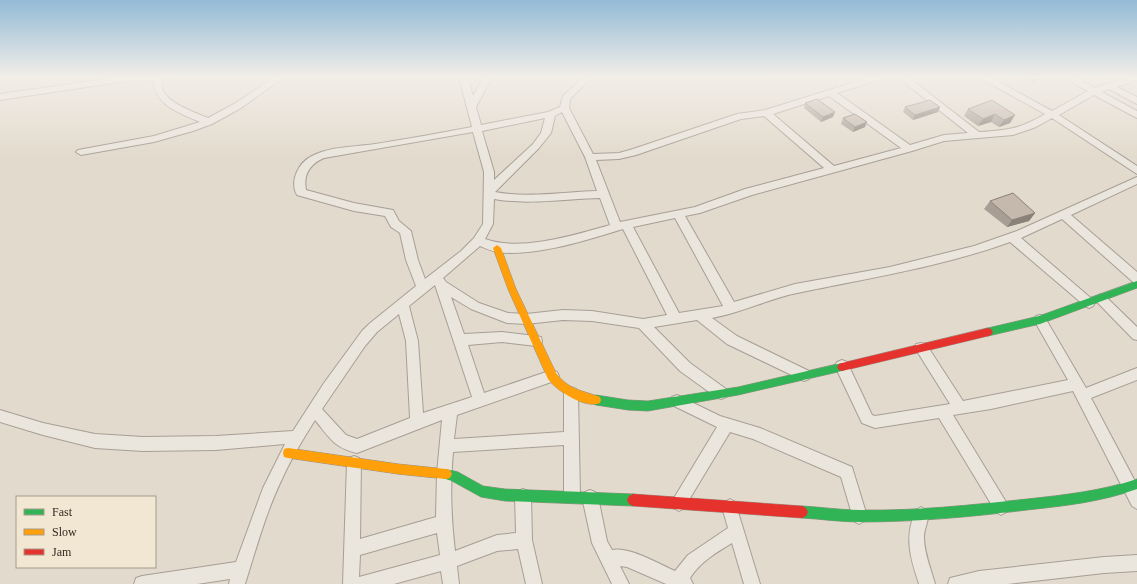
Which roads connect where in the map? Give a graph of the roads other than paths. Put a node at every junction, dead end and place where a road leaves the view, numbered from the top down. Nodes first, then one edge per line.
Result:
1 (171, 104) edge
2 (239, 104) edge
3 (473, 104) edge
4 (565, 104) edge
5 (792, 104) edge
6 (846, 104) edge
7 (938, 104) edge
8 (1034, 104) edge
9 (1072, 104) edge
10 (1118, 104) edge
11 (471, 107) joint
12 (564, 108) junction
13 (766, 113) junction
14 (551, 114) junction
15 (1053, 115) junction
16 (1137, 115) edge
17 (209, 122) junction
18 (478, 129) junction
19 (978, 136) junction
20 (909, 149) junction
21 (81, 152) dead end
22 (590, 157) junction
23 (832, 170) junction
24 (1137, 171) edge
25 (1137, 180) edge
26 (490, 192) junction
27 (604, 194) junction
28 (678, 214) junction
29 (1064, 214) junction
30 (621, 226) junction
31 (1013, 238) junction
32 (478, 241) junction
33 (498, 248) junction
34 (1137, 279) edge
35 (440, 281) junction
36 (1137, 284) edge
37 (423, 288) junction
38 (1095, 301) junction
39 (403, 304) junction
40 (732, 308) junction
41 (698, 314) junction
42 (675, 318) junction
43 (526, 319) junction
44 (1040, 320) junction
45 (643, 324) junction
46 (1137, 335) edge
47 (460, 340) junction
48 (536, 341) junction
49 (921, 348) junction
50 (842, 366) junction
51 (1137, 374) edge
52 (804, 375) junction
53 (552, 376) junction
54 (1080, 390) junction
55 (571, 393) junction
56 (721, 394) junction
57 (480, 400) junction
58 (677, 401) junction
59 (960, 408) junction
60 (314, 409) junction
61 (943, 410) junction
62 (450, 411) junction
63 (0, 416) edge
64 (417, 422) junction
65 (727, 424) junction
66 (297, 437) junction
67 (572, 438) junction
68 (447, 446) junction
69 (288, 453) junction
70 (354, 463) junction
71 (444, 473) junction
72 (1133, 485) edge
73 (523, 496) junction
74 (572, 496) junction
75 (590, 497) junction
76 (1137, 501) edge
77 (679, 503) junction
78 (730, 507) junction
79 (1001, 507) junction
80 (920, 514) junction
81 (859, 516) junction
82 (444, 524) junction
83 (737, 531) junction
84 (524, 540) junction
85 (352, 549) junction
86 (609, 559) junction
87 (449, 561) junction
88 (1137, 563) edge
89 (240, 576) edge
90 (680, 583) edge
91 (142, 584) edge
92 (351, 584) edge
93 (363, 584) edge
94 (451, 584) edge
95 (534, 584) edge
96 (621, 584) edge
97 (752, 584) edge
98 (927, 584) edge
99 (956, 584) edge

1 - 17 street
2 - 17 street
3 - 11 street
4 - 12 street
5 - 13 street
6 - 20 street
7 - 19 street
8 - 15 street
9 - 15 street
10 - 16 street
11 - 18 street
12 - 14 street
12 - 22 street
13 - 22 street
13 - 23 street
14 - 18 street
14 - 26 street
15 - 19 street
15 - 24 street
17 - 21 street
18 - 26 street
18 - 37 street
19 - 20 street
20 - 23 street
22 - 27 street
23 - 28 street
25 - 29 street
26 - 27 street
26 - 32 street
27 - 30 street
28 - 30 street
28 - 40 street
29 - 31 street
29 - 34 street
30 - 33 street
30 - 42 street
31 - 38 street
31 - 40 street
32 - 33 street
32 - 35 street
33 - 43 street
35 - 37 street
35 - 43 street
35 - 47 street
36 - 38 street
37 - 39 street
38 - 44 street
38 - 46 street
39 - 60 street
39 - 64 street
40 - 41 street
41 - 42 street
41 - 52 street
42 - 45 street
43 - 45 street
43 - 48 street
44 - 49 street
44 - 54 street
45 - 56 street
47 - 48 street
47 - 57 street
48 - 53 street
49 - 50 street
49 - 59 street
50 - 52 street
50 - 61 street
51 - 54 street
52 - 56 street
53 - 55 street
53 - 57 street
54 - 59 street
54 - 72 street
55 - 58 street
55 - 67 street
56 - 58 street
57 - 62 street
58 - 65 street
59 - 61 street
60 - 64 street
60 - 66 street
61 - 79 street
62 - 64 street
62 - 68 street
63 - 66 street
65 - 77 street
65 - 81 street
66 - 69 street
67 - 68 street
67 - 74 street
68 - 71 street
69 - 70 street
69 - 89 street
70 - 71 street
70 - 85 street
71 - 73 street
71 - 82 street
72 - 76 street
72 - 79 street
73 - 74 street
73 - 84 street
74 - 75 street
75 - 77 street
75 - 86 street
77 - 78 street
78 - 81 street
78 - 83 street
79 - 80 street
80 - 81 street
80 - 98 street
82 - 85 street
82 - 87 street
83 - 90 street
83 - 97 street
84 - 87 street
84 - 95 street
85 - 92 street
86 - 90 street
86 - 96 street
87 - 93 street
87 - 94 street
88 - 99 street
89 - 91 street

